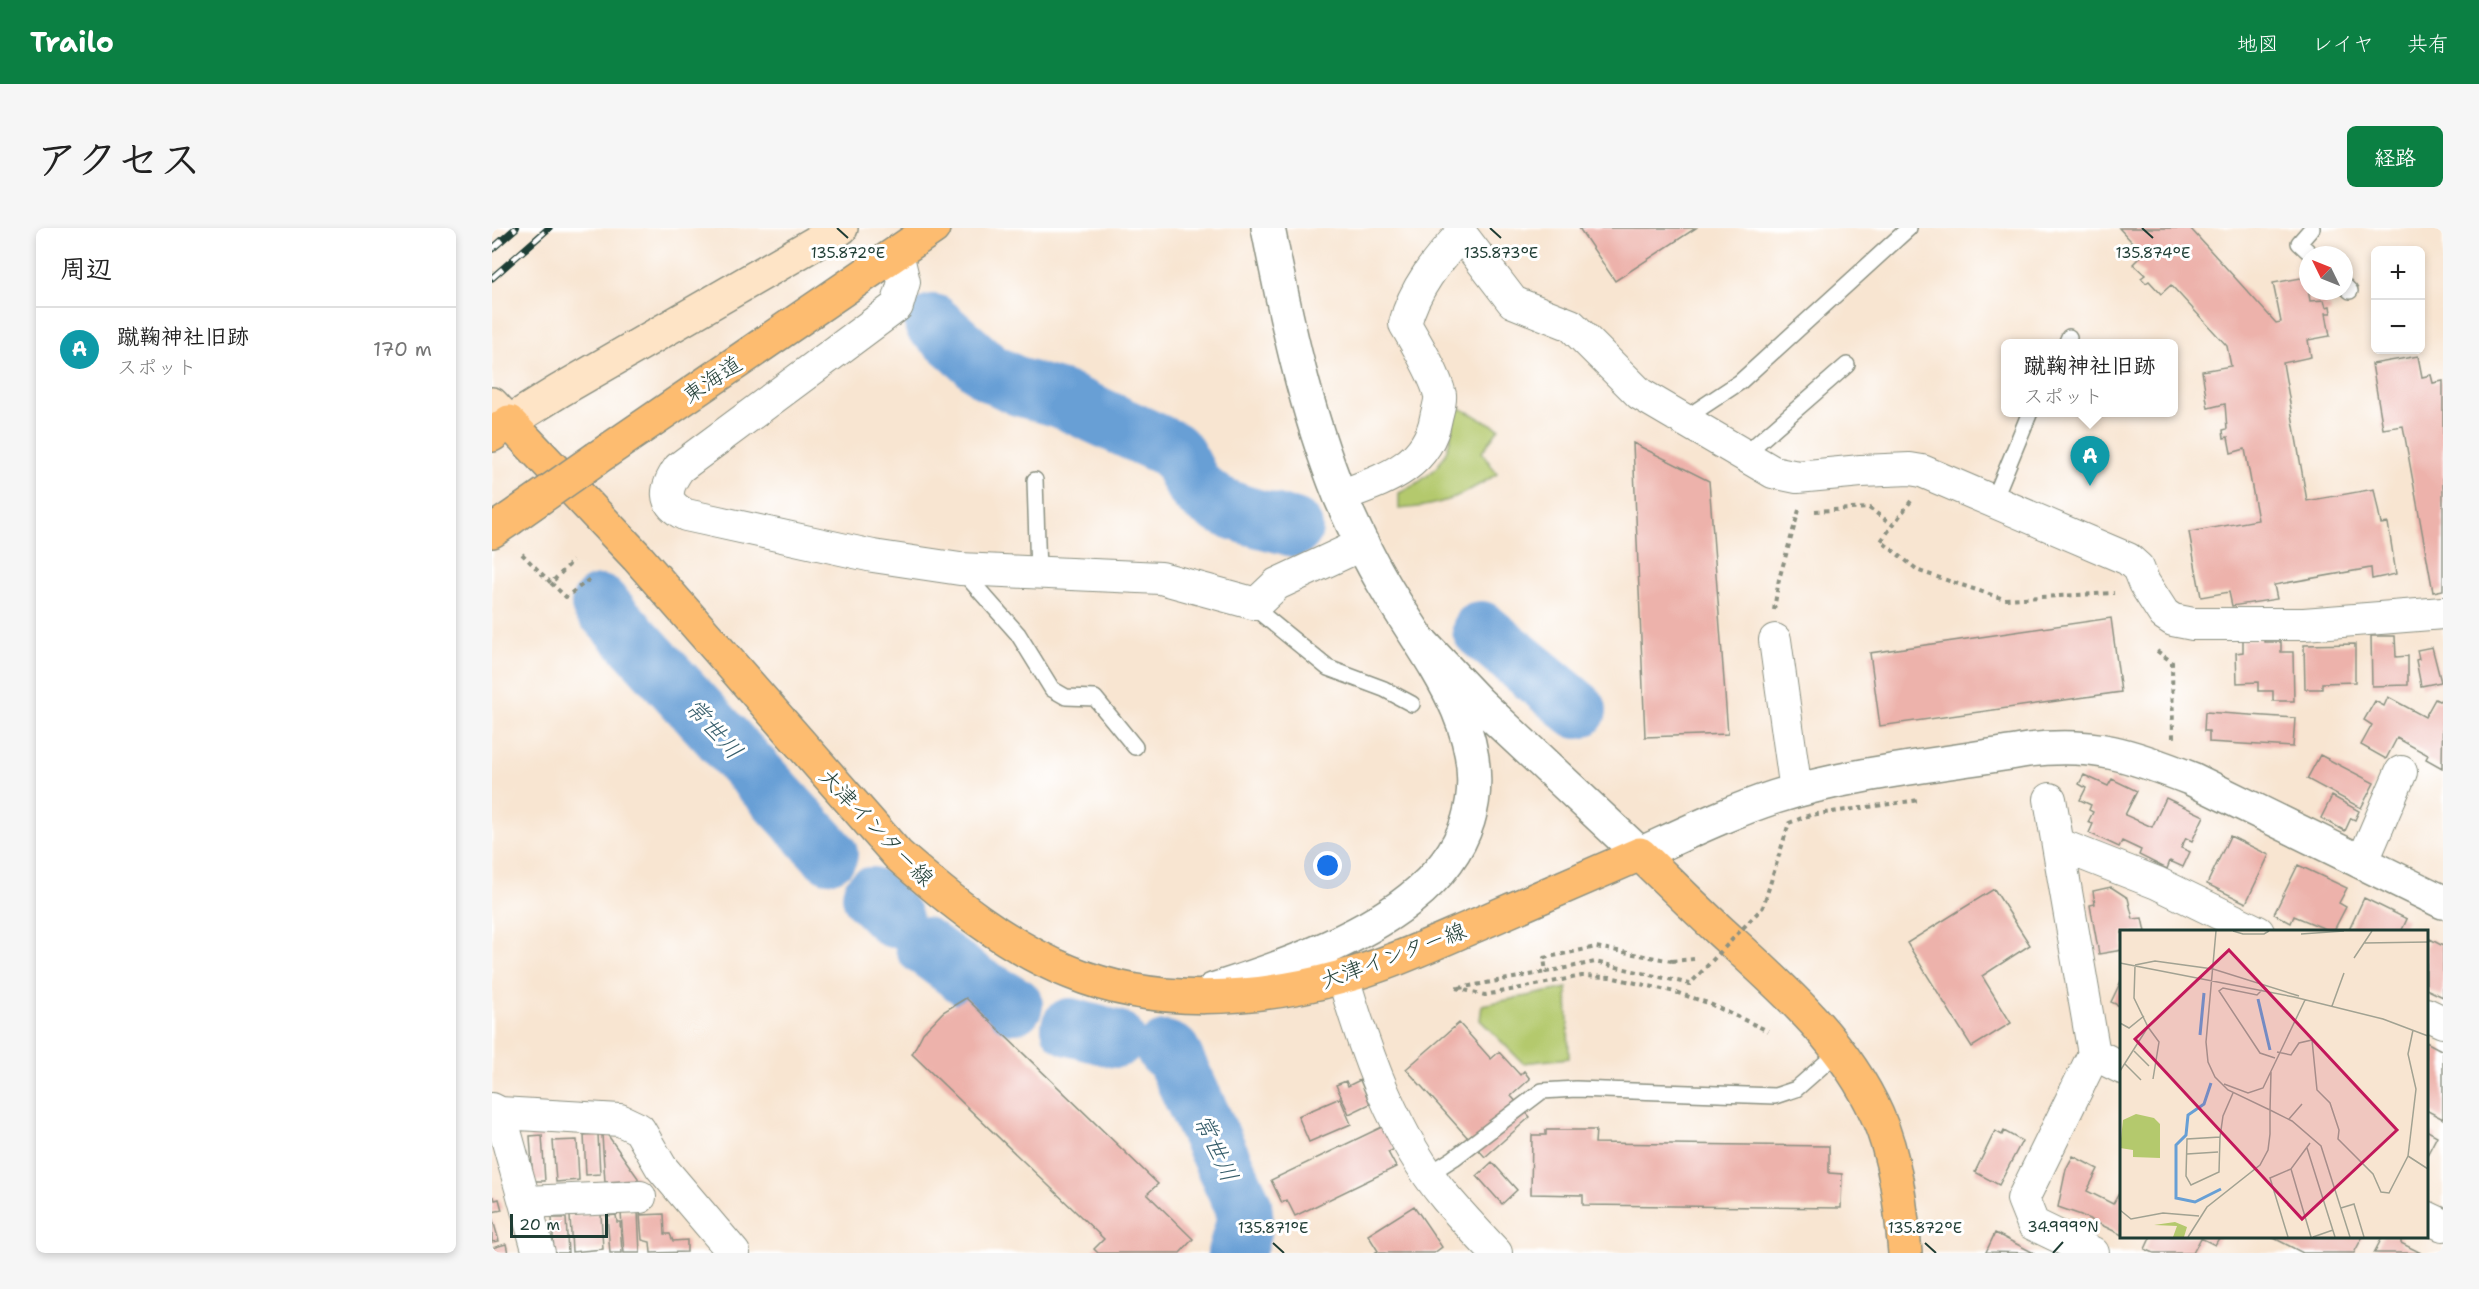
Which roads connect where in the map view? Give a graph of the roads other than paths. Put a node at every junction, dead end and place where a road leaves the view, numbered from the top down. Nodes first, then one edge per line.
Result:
1 (841, 228) edge
2 (933, 228) edge
3 (1268, 228) edge
4 (1909, 228) edge
5 (2312, 228) edge
6 (1461, 231) edge
7 (2302, 246) edge
8 (897, 253) junction
9 (1847, 365) dead end
10 (2028, 417) edge
11 (1684, 419) junction
12 (498, 421) edge
13 (1744, 455) junction
14 (1035, 480) dead end
15 (1340, 496) junction
16 (1993, 502) junction
17 (501, 525) edge
18 (1363, 544) junction
19 (960, 569) junction
20 (1038, 573) junction
21 (1256, 604) junction
22 (2443, 613) edge
23 (1775, 640) road end
24 (1423, 644) junction
25 (1412, 704) dead end
26 (1135, 747) dead end
27 (2401, 772) dead end
28 (1796, 791) junction
29 (2050, 799) dead end
30 (2060, 845) junction
31 (1640, 854) junction
32 (2362, 863) junction
33 (2443, 902) edge
34 (2254, 930) edge
35 (1343, 977) junction
36 (1194, 997) junction
37 (2428, 1014) edge
38 (2443, 1022) edge
39 (1838, 1052) junction
40 (2094, 1054) junction
41 (2120, 1067) edge
42 (496, 1111) edge
43 (1429, 1174) junction
44 (640, 1197) dead end
45 (526, 1202) junction
46 (2428, 1218) edge
47 (2443, 1225) edge
48 (538, 1253) edge
49 (734, 1253) edge
50 (1496, 1253) edge
51 (1905, 1253) edge
52 (2093, 1253) edge

1 - 12 main road
2 - 8 main road, 東海道
3 - 15 street
4 - 11 lane
5 - 7 lane
6 - 11 street
6 - 15 street
8 - 17 main road, 東海道, bridge
8 - 19 street
9 - 13 lane
10 - 16 lane
11 - 13 street
12 - 36 main road, 大津インター線
13 - 16 street
14 - 20 lane
15 - 18 street
16 - 22 street
18 - 21 street
18 - 24 street
19 - 20 street
19 - 26 lane
20 - 21 street
21 - 25 lane
23 - 28 street
24 - 31 street
24 - 36 street
27 - 32 street
28 - 31 street
28 - 32 street
29 - 30 street
30 - 34 street
30 - 40 street
31 - 35 main road, 大津インター線
31 - 39 main road
32 - 33 street
35 - 36 main road, 大津インター線
35 - 43 street
37 - 38 street
39 - 43 lane
39 - 51 main road
40 - 41 street
40 - 52 street
42 - 45 street
42 - 49 street
43 - 50 street
44 - 45 street
45 - 48 street
46 - 47 street

